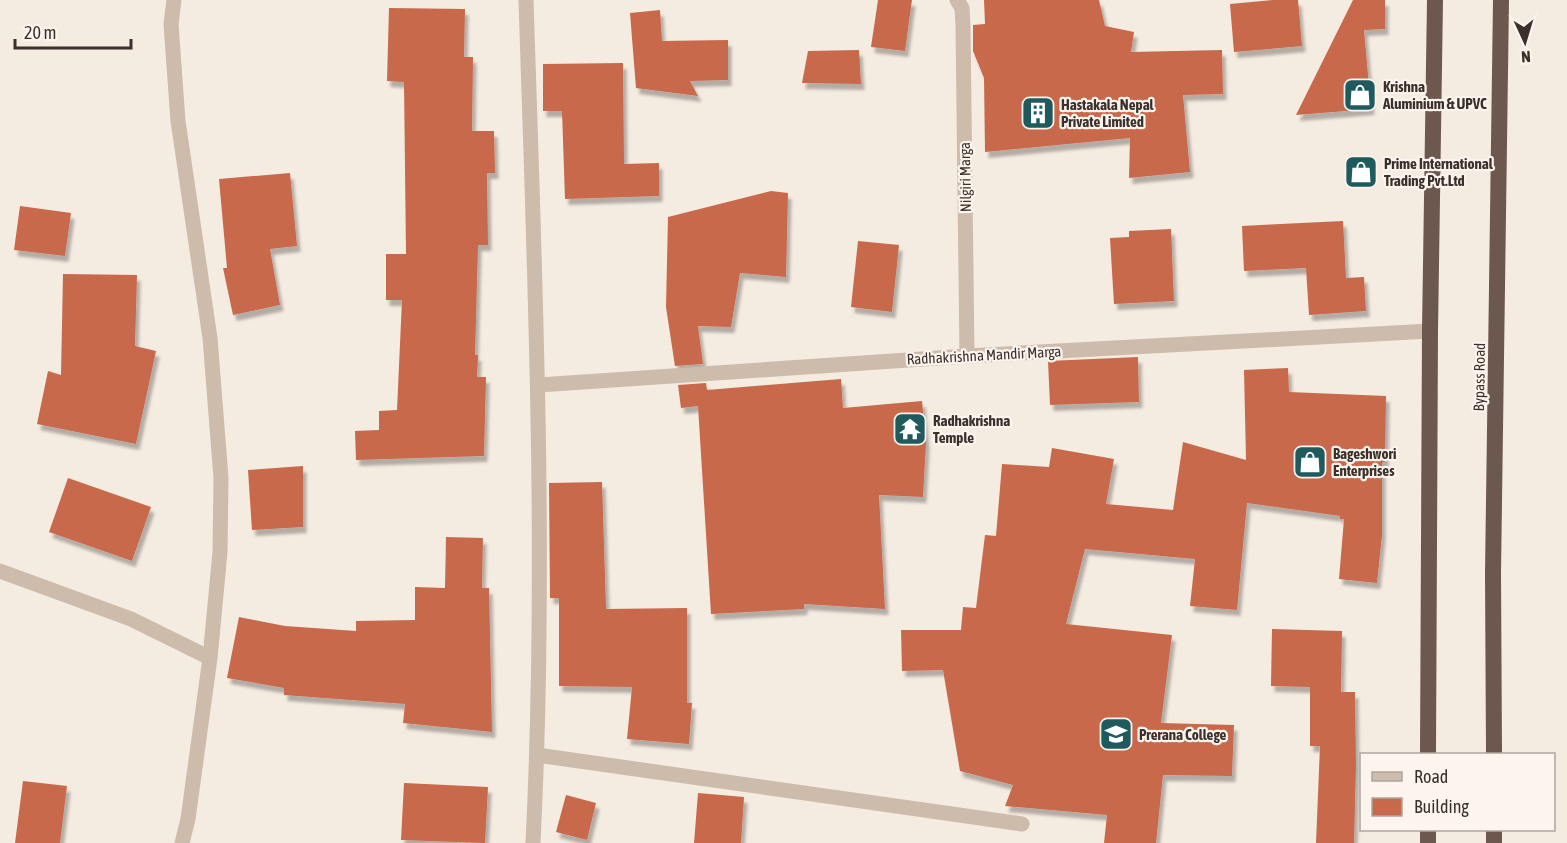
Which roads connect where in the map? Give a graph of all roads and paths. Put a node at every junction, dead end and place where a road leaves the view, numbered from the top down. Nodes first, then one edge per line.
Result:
1 (174, 0) edge
2 (526, 0) edge
3 (957, 0) edge
4 (1435, 0) edge
5 (1501, 0) edge
6 (1430, 331) junction
7 (968, 356) junction
8 (539, 385) junction
9 (0, 571) edge
10 (210, 658) junction
11 (1428, 753) edge
12 (1494, 753) edge
13 (537, 755) junction
14 (1022, 824) dead end
15 (182, 843) edge
16 (533, 843) edge

1 - 10 street
2 - 8 street
3 - 7 street, Nilgiri Marga
4 - 6 highway
5 - 12 highway, Bypass Road
6 - 7 street, Radhakrishna Mandir Marga
6 - 11 highway
7 - 8 street, Radhakrishna Mandir Marga
8 - 13 street
9 - 10 street
10 - 15 street
13 - 14 street
13 - 16 street

